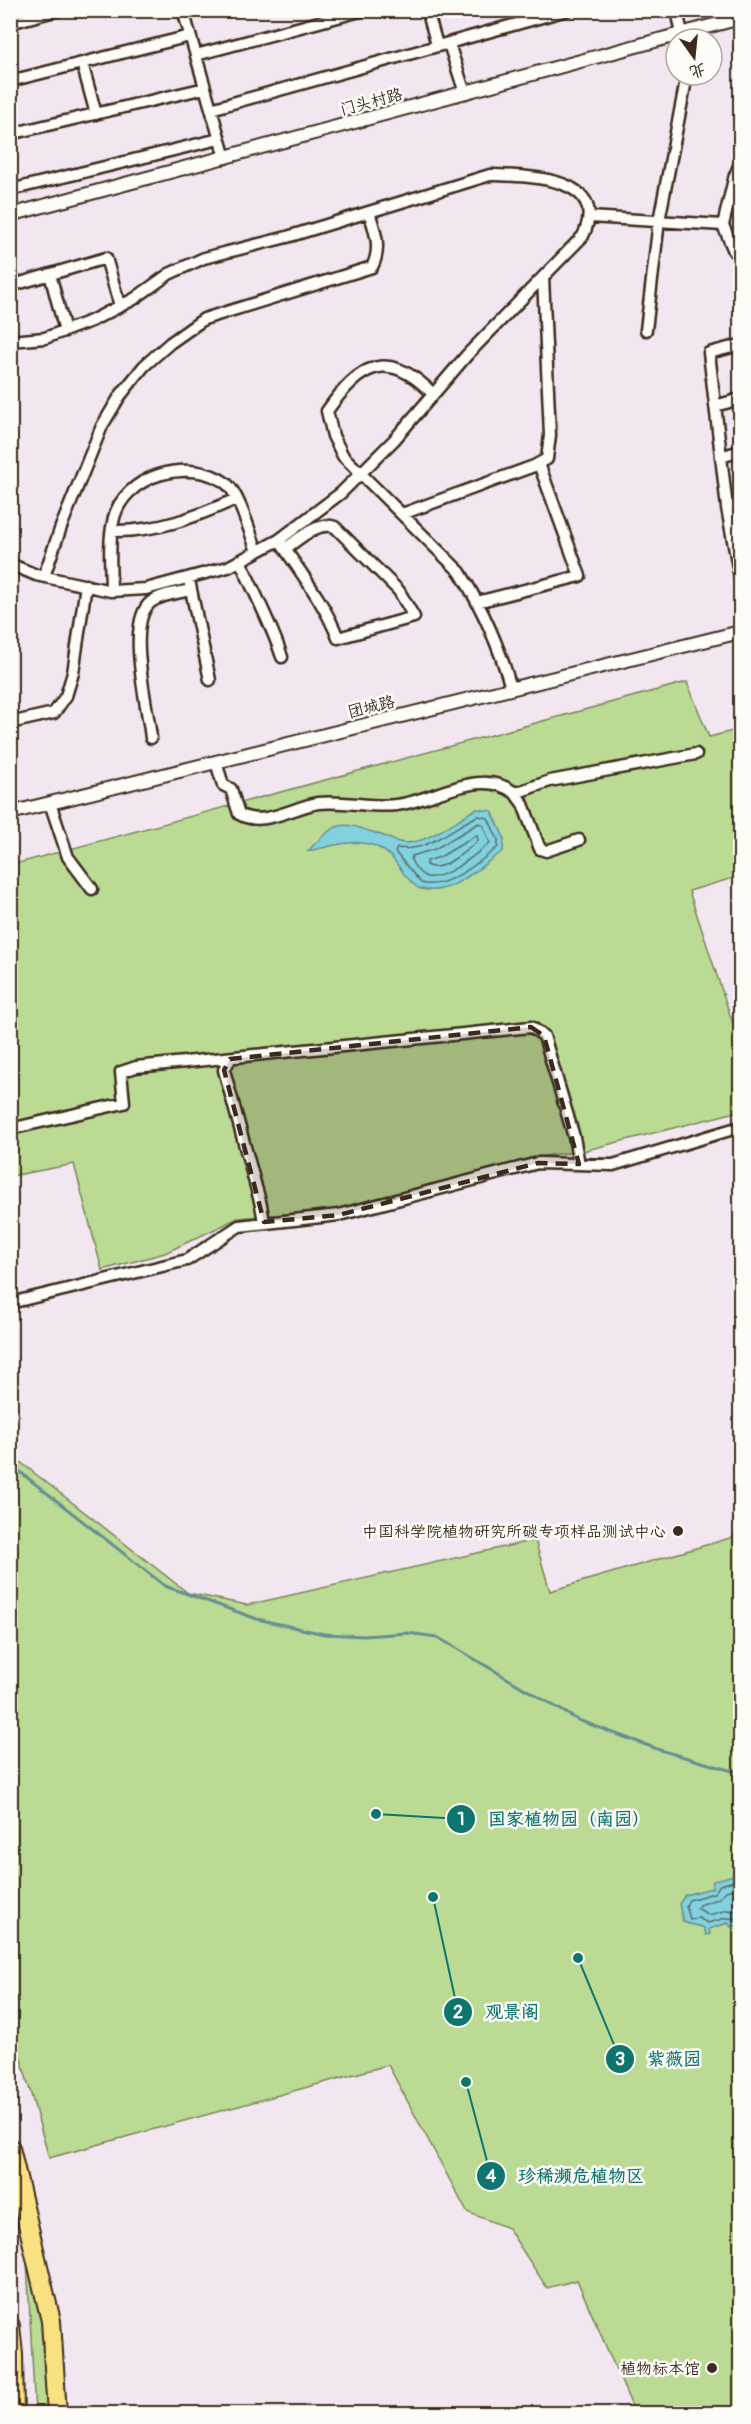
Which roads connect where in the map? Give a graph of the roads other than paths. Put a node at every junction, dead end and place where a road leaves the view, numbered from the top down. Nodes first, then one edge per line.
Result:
1 (58, 10) edge
2 (183, 10) edge
3 (364, 10) edge
4 (427, 10) edge
5 (567, 10) edge
6 (677, 10) edge
7 (741, 18) edge
8 (10, 23) edge
9 (686, 27) edge
10 (712, 27) edge
11 (190, 36) junction
12 (664, 41) edge
13 (449, 44) junction
14 (196, 55) junction
15 (82, 63) junction
16 (10, 81) edge
17 (685, 87) edge
18 (205, 88) junction
19 (465, 93) junction
20 (211, 109) junction
21 (96, 114) junction
22 (10, 134) edge
23 (219, 139) junction
24 (225, 158) junction
25 (741, 165) edge
26 (10, 190) edge
27 (369, 212) junction
28 (10, 216) edge
29 (589, 217) junction
30 (659, 221) junction
31 (723, 225) junction
32 (741, 254) edge
33 (50, 274) junction
34 (543, 277) junction
35 (10, 286) edge
36 (120, 306) junction
37 (646, 330) dead end
38 (65, 331) junction
39 (10, 342) edge
40 (741, 345) edge
41 (433, 394) junction
42 (741, 399) edge
43 (715, 406) junction
44 (741, 451) edge
45 (721, 457) junction
46 (539, 464) junction
47 (360, 474) junction
48 (236, 499) junction
49 (741, 504) edge
50 (727, 508) junction
51 (402, 514) junction
52 (112, 531) junction
53 (282, 544) junction
54 (257, 551) junction
55 (738, 557) edge
56 (240, 560) junction
57 (10, 564) edge
58 (44, 576) junction
59 (741, 578) edge
60 (190, 584) junction
61 (86, 585) junction
62 (111, 591) junction
63 (477, 602) junction
64 (741, 632) edge
65 (282, 657) dead end
66 (210, 680) dead end
67 (511, 688) junction
68 (10, 723) edge
69 (151, 738) dead end
70 (696, 754) dead end
71 (216, 762) junction
72 (515, 793) junction
73 (50, 803) junction
74 (10, 813) edge
75 (579, 840) dead end
76 (92, 889) dead end
77 (230, 1059) junction
78 (741, 1127) edge
79 (10, 1129) edge
80 (579, 1164) junction
81 (264, 1222) junction
82 (10, 1303) edge
83 (10, 2148) edge
84 (10, 2326) edge
85 (14, 2414) edge
86 (57, 2414) edge

1 - 8 street
2 - 11 street
3 - 14 street
4 - 13 street
5 - 13 street
6 - 9 street
7 - 10 street, 门头村路
11 - 14 street
11 - 15 street
12 - 19 street, 门头村路
13 - 19 street
13 - 20 street
14 - 18 street
15 - 16 street
15 - 21 street
17 - 30 street
18 - 20 street
18 - 21 street
19 - 24 street, 门头村路
20 - 23 street
21 - 22 street
23 - 24 street
23 - 26 street
24 - 28 street, 门头村路
25 - 31 street
27 - 29 street
27 - 36 street
27 - 58 street
29 - 30 street
29 - 34 street
30 - 31 street
30 - 37 street
31 - 32 street
33 - 35 street
33 - 36 street
33 - 38 street
34 - 41 street
34 - 46 street
36 - 38 street
38 - 39 street
40 - 43 street
41 - 47 street
41 - 47 street
42 - 43 street
43 - 45 street
44 - 45 street
45 - 50 street
46 - 51 street
46 - 63 street
47 - 51 street
47 - 53 street
48 - 52 street
48 - 52 street
48 - 54 street
49 - 50 street
50 - 55 street
51 - 63 street
52 - 62 street
53 - 53 street
53 - 54 street
54 - 56 street
55 - 59 street
56 - 60 street
56 - 65 street
57 - 58 street
58 - 61 street
60 - 62 street
60 - 66 street
60 - 69 street
61 - 62 street
61 - 68 street
63 - 67 street
64 - 67 street, 团城路
67 - 71 street, 团城路
70 - 72 street
71 - 72 street
71 - 73 street, 团城路
72 - 75 street
73 - 74 street, 团城路
73 - 76 street
77 - 79 street
77 - 80 street
77 - 81 street
78 - 80 street
80 - 81 street
81 - 82 street
83 - 86 highway
84 - 85 highway

